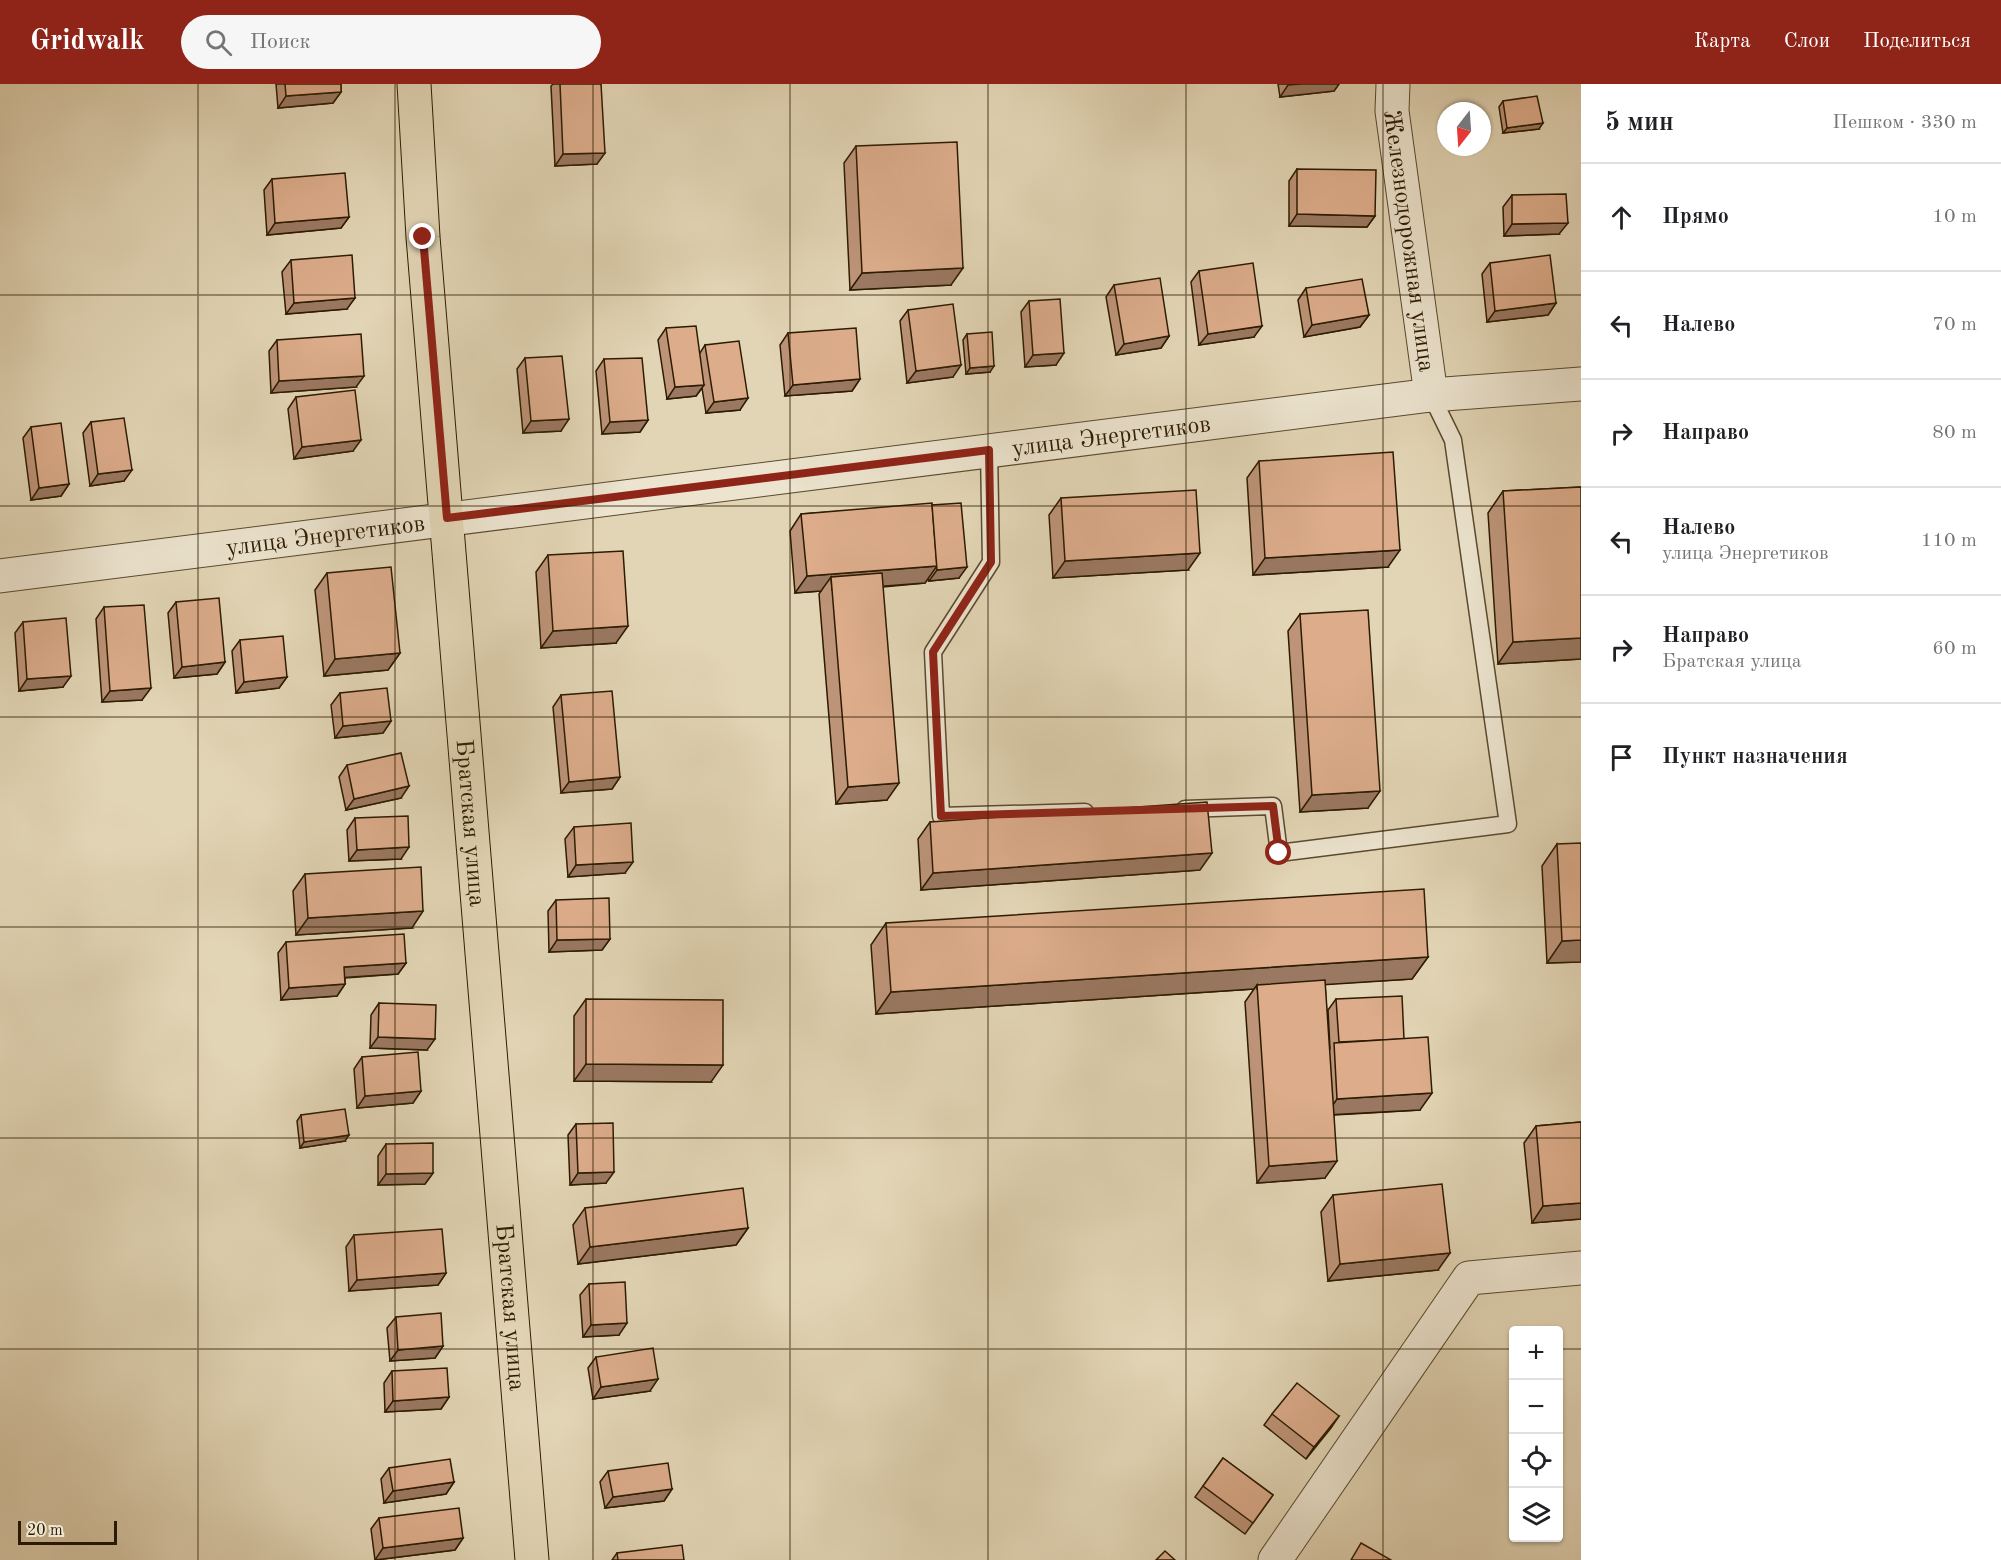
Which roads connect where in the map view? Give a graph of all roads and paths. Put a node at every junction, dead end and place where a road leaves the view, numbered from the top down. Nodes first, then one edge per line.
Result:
1 (414, 84) edge
2 (1392, 84) edge
3 (1581, 384) edge
4 (1431, 395) junction
5 (989, 450) junction
6 (447, 518) junction
7 (0, 576) edge
8 (1166, 810) edge
9 (1107, 811) edge
10 (1581, 1268) edge
11 (531, 1560) edge
12 (1275, 1560) edge

1 - 6 main road, Братская улица
2 - 4 street, Железнодорожная улица
3 - 4 street, улица Энергетиков
4 - 5 street, улица Энергетиков
4 - 8 lane
5 - 6 street, улица Энергетиков
5 - 9 lane
6 - 7 street, улица Энергетиков
6 - 11 main road, Братская улица
10 - 12 street

